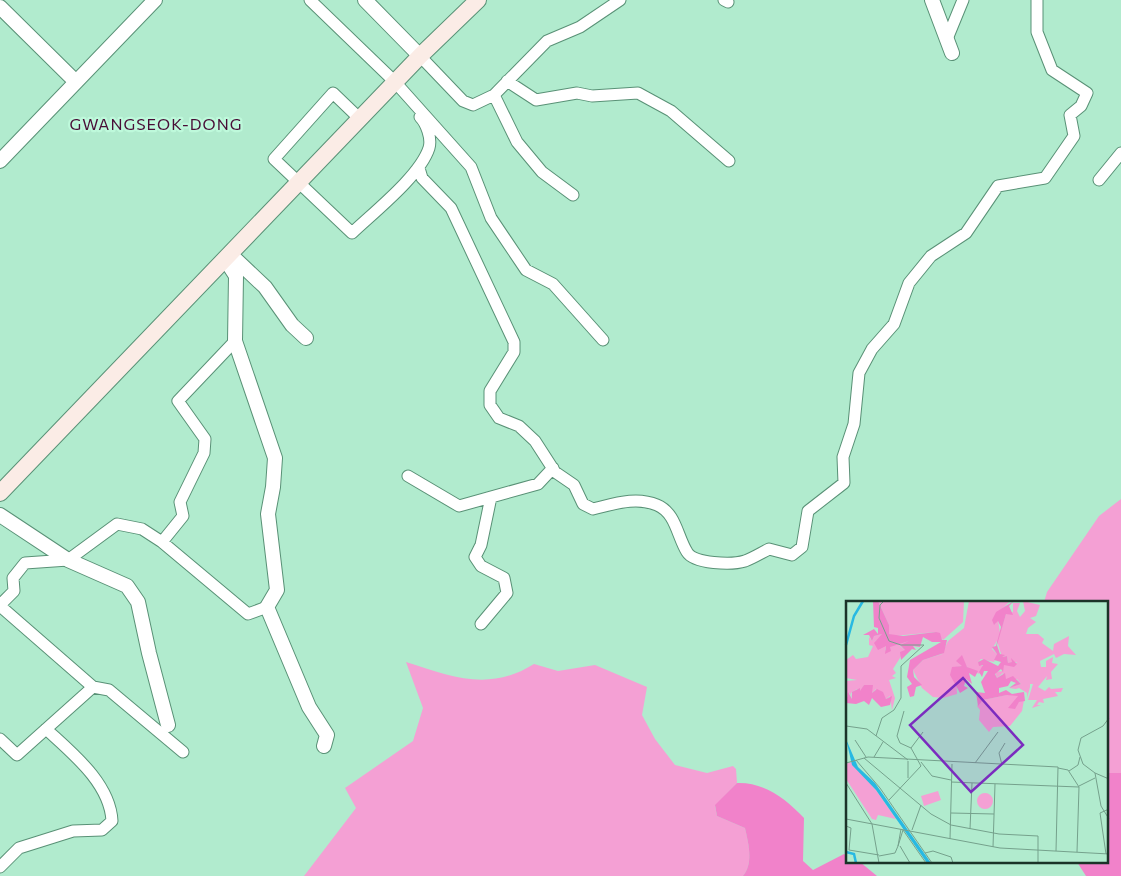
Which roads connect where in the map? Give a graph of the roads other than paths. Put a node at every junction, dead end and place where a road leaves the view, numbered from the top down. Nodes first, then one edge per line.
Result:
1 (155, 0) edge
2 (310, 0) edge
3 (365, 0) edge
4 (478, 0) edge
5 (620, 0) edge
6 (932, 0) edge
7 (963, 0) edge
8 (1037, 0) edge
9 (0, 7) edge
10 (947, 39) junction
11 (952, 53) dead end
12 (420, 56) junction
13 (507, 81) junction
14 (76, 82) junction
15 (393, 84) junction
16 (494, 94) junction
17 (360, 119) junction
18 (1121, 153) edge
19 (0, 161) edge
20 (729, 161) dead end
21 (419, 168) junction
22 (1099, 180) dead end
23 (300, 181) junction
24 (573, 196) dead end
25 (228, 256) junction
26 (306, 338) dead end
27 (603, 340) dead end
28 (235, 341) junction
29 (553, 468) junction
30 (408, 476) dead end
31 (0, 493) edge
32 (491, 497) junction
33 (0, 515) edge
34 (162, 542) junction
35 (68, 560) junction
36 (0, 605) edge
37 (267, 607) junction
38 (481, 624) dead end
39 (93, 687) junction
40 (168, 725) dead end
41 (46, 729) junction
42 (0, 739) edge
43 (324, 746) dead end
44 (182, 752) dead end
45 (0, 867) edge

1 - 14 street
2 - 15 street
3 - 12 street
4 - 12 main road
5 - 13 street
6 - 10 street
7 - 10 street
8 - 29 street
9 - 14 street
10 - 11 street
12 - 15 main road
12 - 16 street
13 - 16 street
13 - 20 street
14 - 19 street
15 - 17 main road
15 - 21 street
15 - 27 street
16 - 24 street
17 - 23 main road
17 - 23 street
18 - 22 street
21 - 23 street
21 - 29 street
23 - 25 main road
25 - 26 street
25 - 28 street
25 - 31 main road
28 - 34 street
28 - 37 street
29 - 32 street
30 - 32 street
32 - 38 street
33 - 35 street
34 - 35 street
34 - 37 street
35 - 36 street
35 - 40 street
36 - 39 street
37 - 43 street
39 - 41 street
39 - 44 street
41 - 42 street
41 - 45 street

